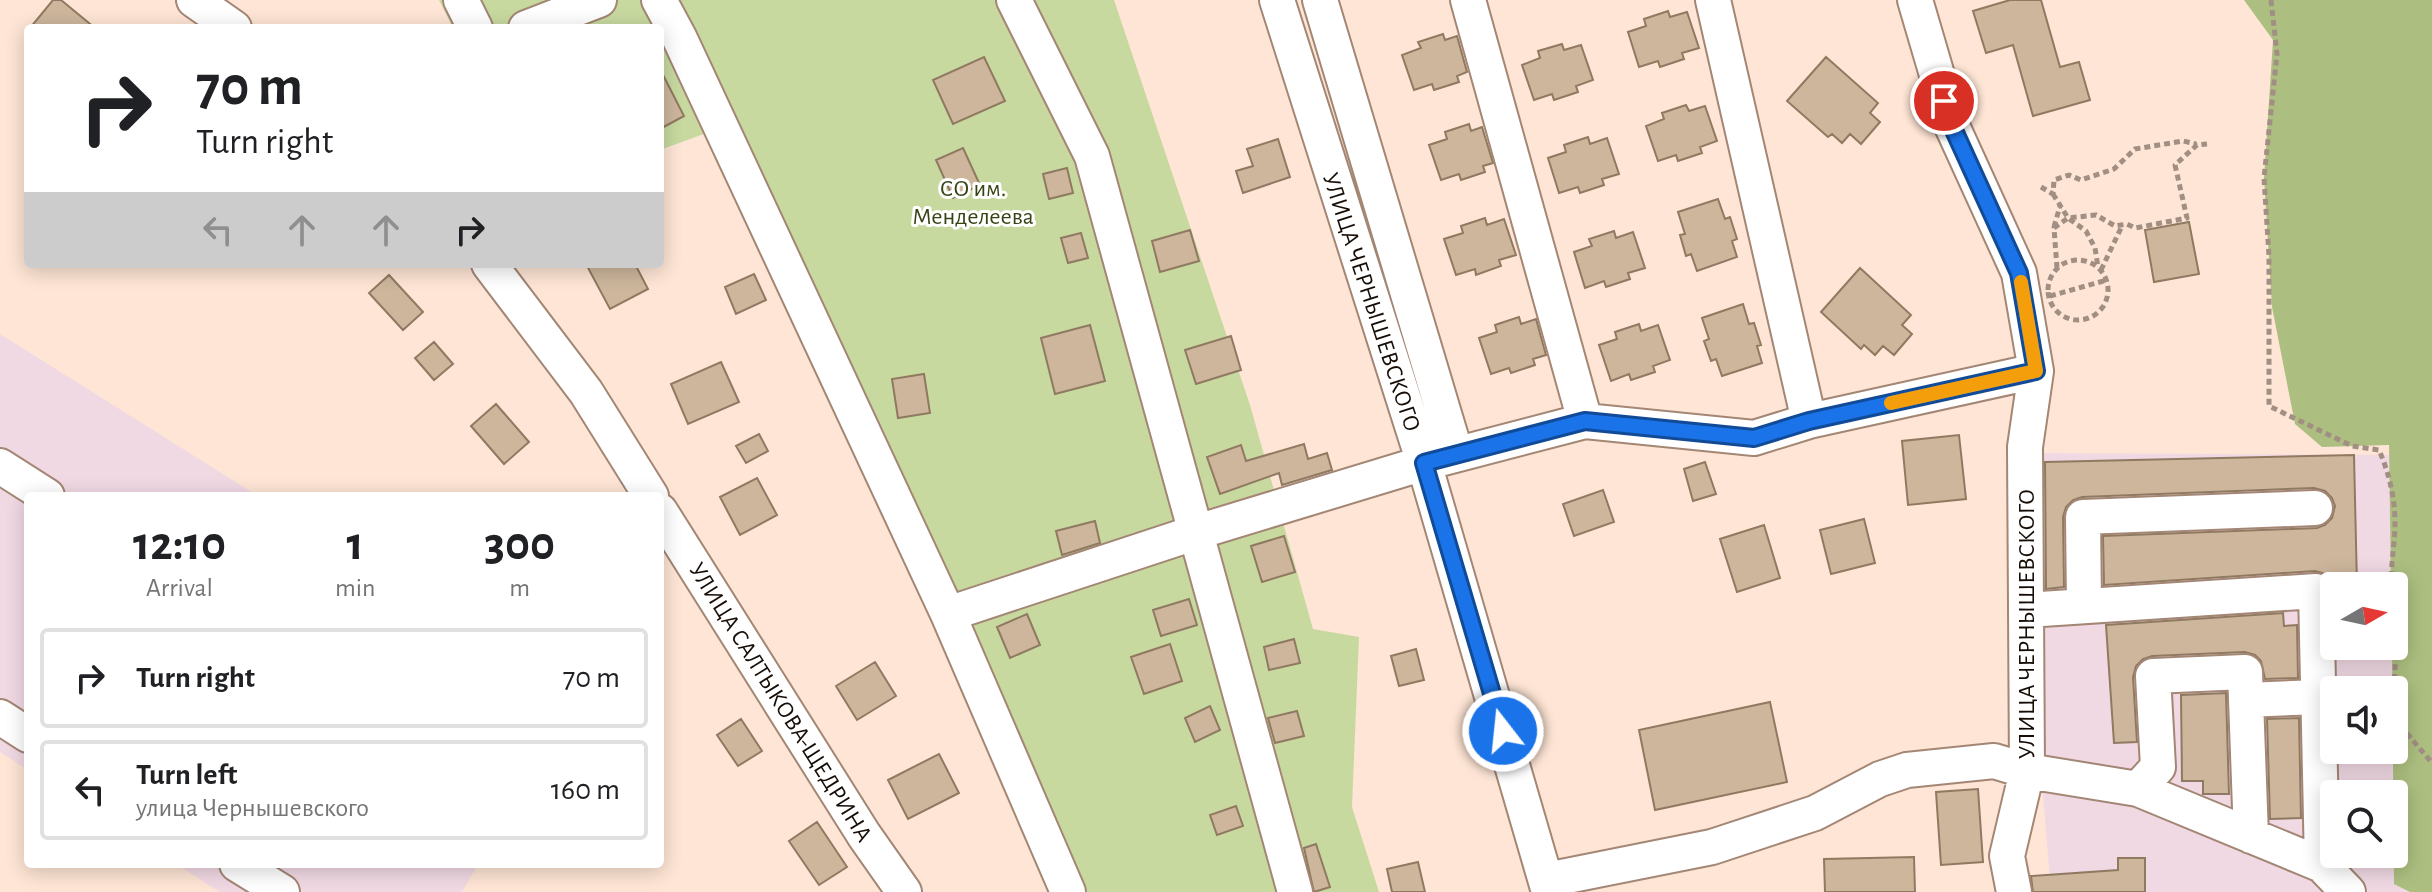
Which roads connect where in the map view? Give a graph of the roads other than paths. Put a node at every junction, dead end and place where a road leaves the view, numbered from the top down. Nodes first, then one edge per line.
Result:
1 (194, 0) edge
2 (461, 0) edge
3 (599, 0) edge
4 (659, 0) edge
5 (1014, 0) edge
6 (1277, 0) edge
7 (1320, 0) edge
8 (1468, 0) edge
9 (1713, 0) edge
10 (1915, 0) edge
11 (228, 24) edge
12 (473, 24) edge
13 (536, 24) edge
14 (1387, 222) junction
15 (1350, 233) junction
16 (492, 268) edge
17 (2036, 371) junction
18 (1585, 421) junction
19 (1809, 421) junction
20 (1440, 459) junction
21 (0, 466) edge
22 (41, 492) edge
23 (648, 492) edge
24 (2315, 508) dead end
25 (664, 517) edge
26 (1197, 532) junction
27 (2084, 606) junction
28 (2026, 610) junction
29 (948, 614) junction
30 (2318, 697) junction
31 (2246, 700) junction
32 (0, 717) edge
33 (24, 732) edge
34 (2027, 771) junction
35 (2320, 781) edge
36 (2138, 789) junction
37 (2251, 836) junction
38 (2320, 864) edge
39 (243, 868) edge
40 (2325, 868) edge
41 (1548, 886) edge
42 (282, 892) edge
43 (904, 892) edge
44 (1068, 892) edge
45 (1295, 892) edge
46 (2014, 892) edge
47 (2348, 892) edge

1 - 11 street
2 - 12 street
3 - 13 street
4 - 29 street
5 - 26 street
6 - 15 street, УЛИЦА ЧЕРНЫШЕВСКОГО
7 - 14 street
8 - 18 street
9 - 19 street
10 - 17 street, УЛИЦА ЧЕРНЫШЕВСКОГО
14 - 15 street
14 - 20 street
15 - 20 street, УЛИЦА ЧЕРНЫШЕВСКОГО
16 - 23 street
17 - 19 street
17 - 28 street, УЛИЦА ЧЕРНЫШЕВСКОГО
18 - 19 street
18 - 20 street
20 - 26 street
20 - 41 street, УЛИЦА ЧЕРНЫШЕВСКОГО
21 - 22 street
24 - 27 street
25 - 43 street, УЛИЦА САЛТЫКОВА-ЩЕДРИНА
26 - 29 street
26 - 45 street
27 - 28 street
27 - 30 street
28 - 34 street, УЛИЦА ЧЕРНЫШЕВСКОГО
29 - 44 street
30 - 31 street
30 - 35 street
31 - 36 street
31 - 37 street
32 - 33 street
34 - 36 street
34 - 41 street, УЛИЦА ЧЕРНЫШЕВСКОГО
34 - 46 street
36 - 37 street
37 - 38 street
39 - 42 street
40 - 47 street

